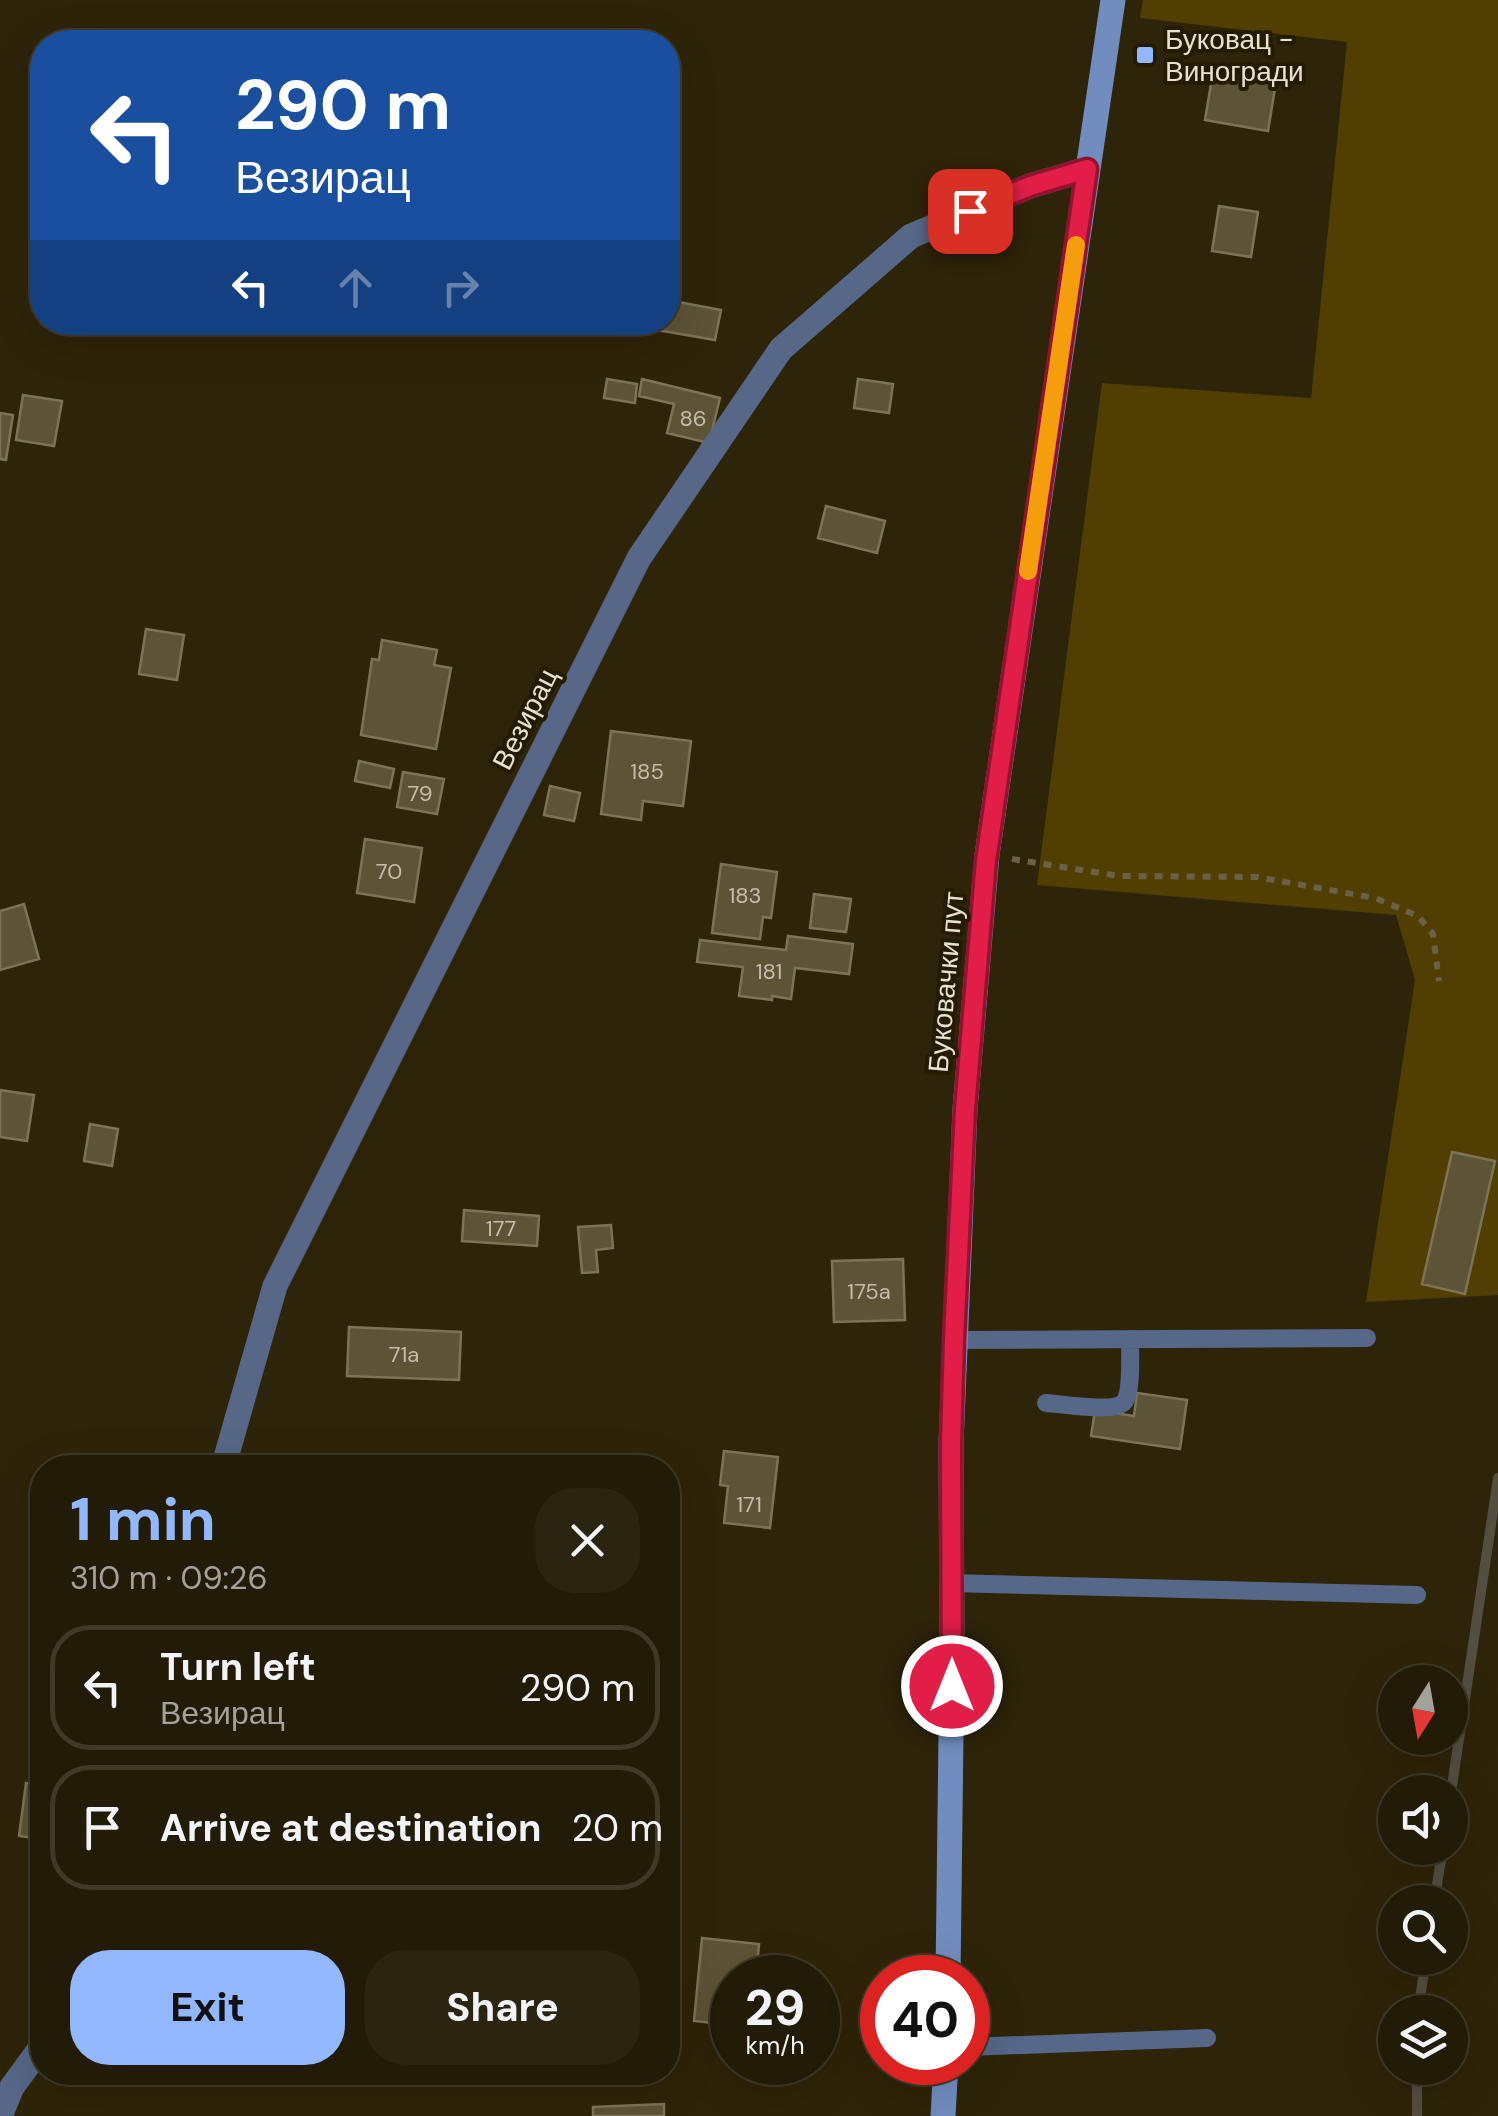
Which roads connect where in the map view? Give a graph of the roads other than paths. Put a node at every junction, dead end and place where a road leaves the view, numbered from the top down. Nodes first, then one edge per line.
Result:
1 (1114, 0) edge
2 (1087, 169) junction
3 (1367, 1338) dead end
4 (1130, 1339) junction
5 (954, 1340) junction
6 (1046, 1403) dead end
7 (227, 1455) edge
8 (950, 1583) junction
9 (1417, 1595) dead end
10 (948, 1955) edge
11 (1207, 2038) dead end
12 (990, 2046) edge
13 (30, 2062) edge
14 (945, 2085) edge
15 (0, 2116) edge
16 (943, 2116) edge

1 - 2 street, Буковачки пут
2 - 5 street, Буковачки пут
2 - 7 street, Везирац
3 - 4 lane
4 - 5 lane
4 - 6 lane
5 - 8 street, Буковачки пут
8 - 9 lane
8 - 10 street, Буковачки пут
11 - 12 lane
13 - 15 street
14 - 16 street

